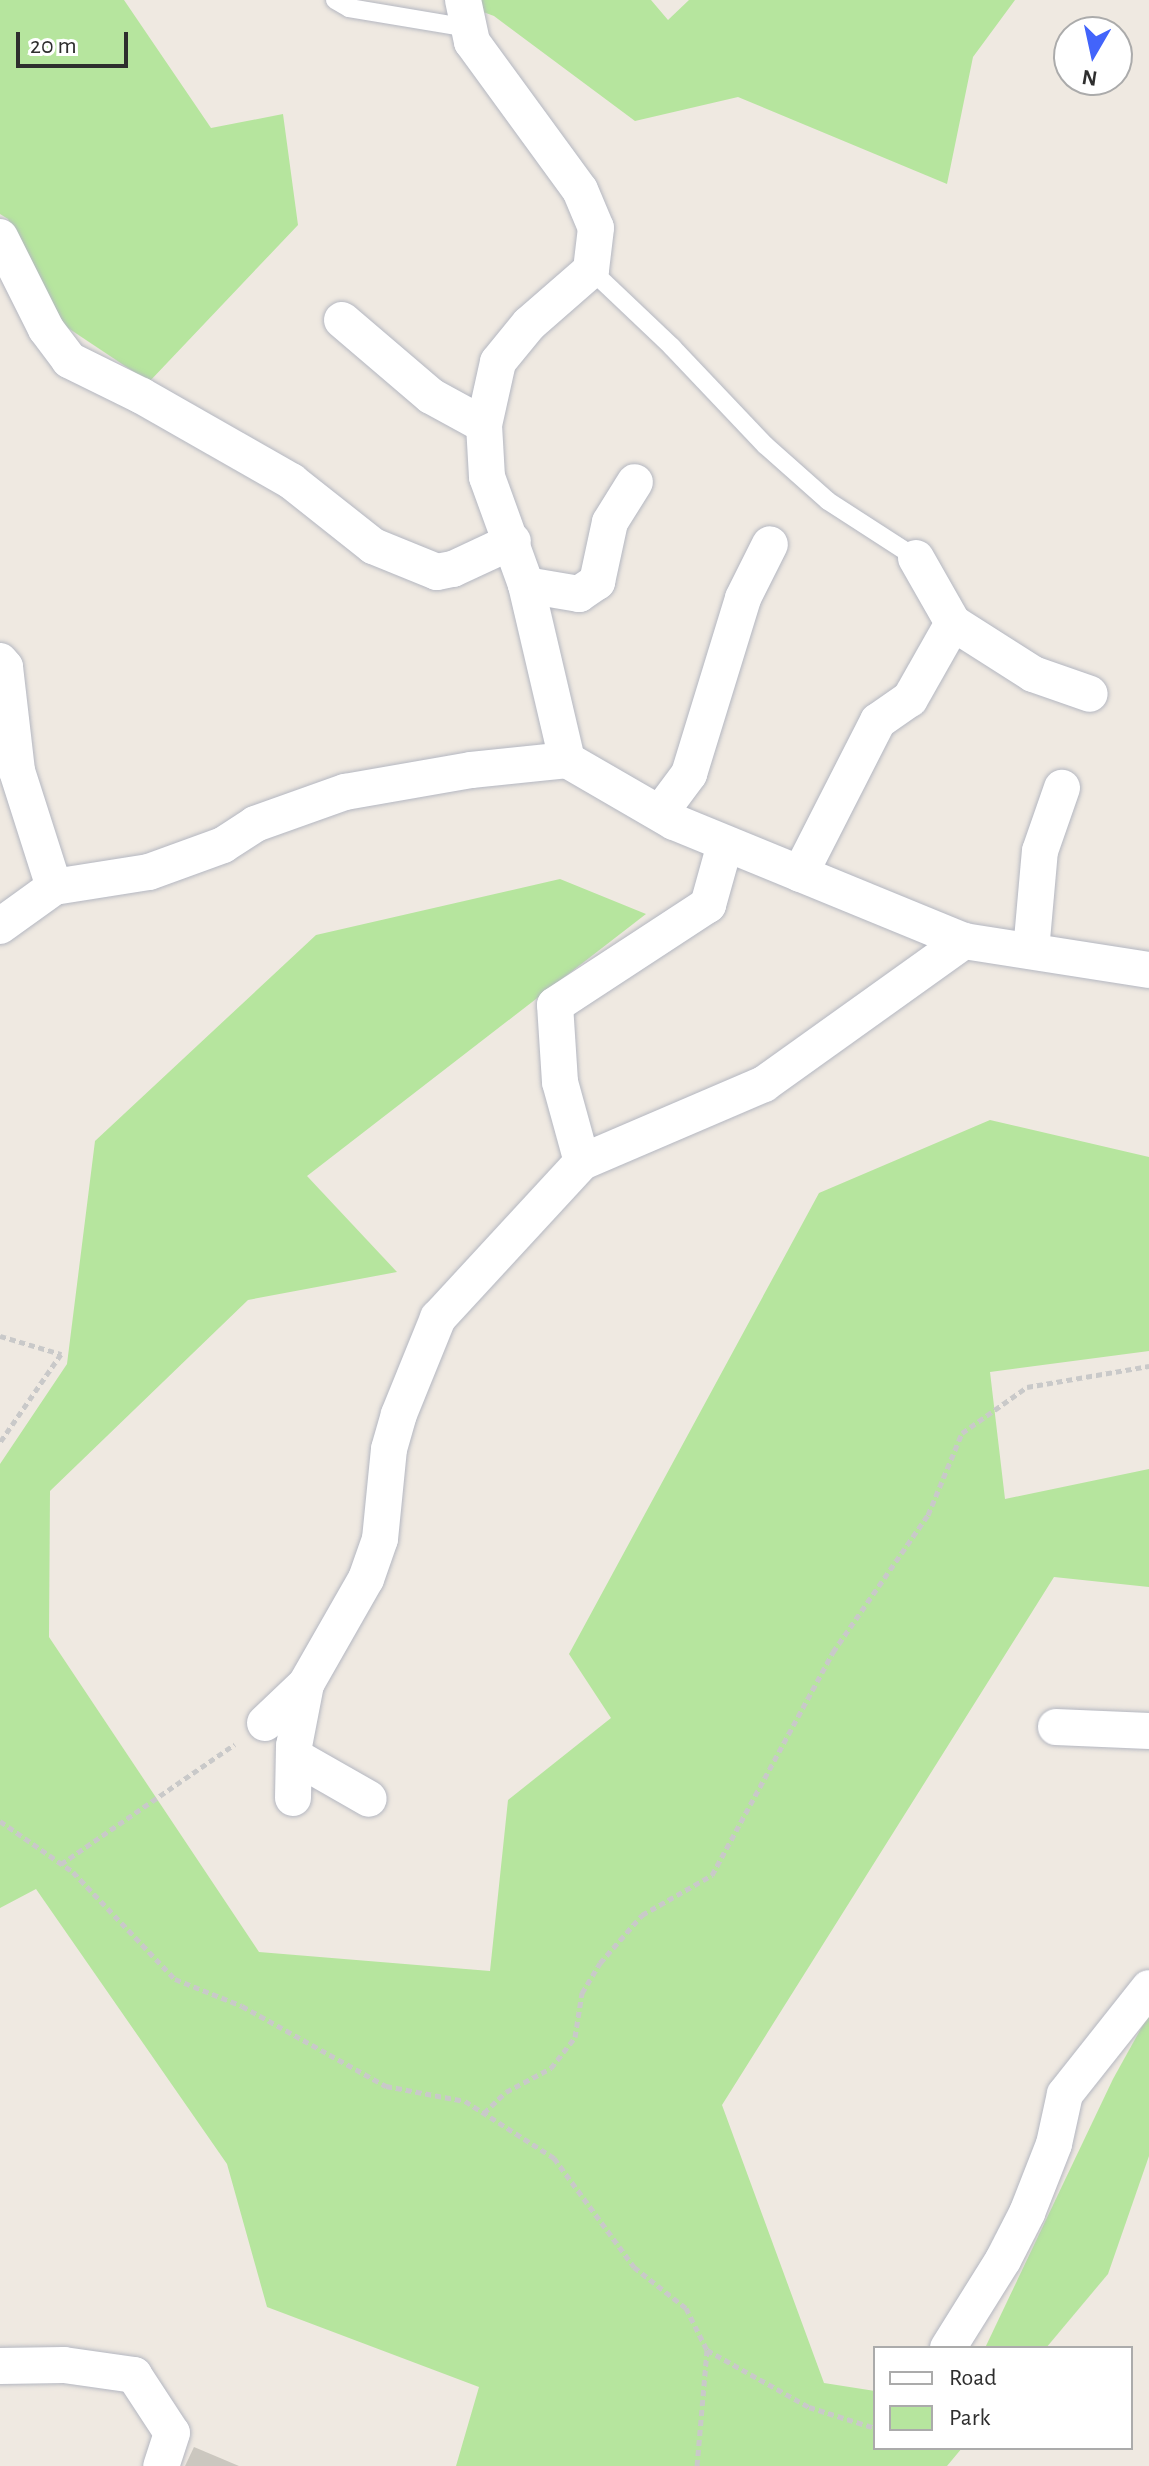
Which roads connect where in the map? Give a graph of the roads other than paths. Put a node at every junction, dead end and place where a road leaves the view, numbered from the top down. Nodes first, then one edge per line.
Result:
1 (335, 0) edge
2 (466, 14) edge
3 (0, 237) edge
4 (591, 270) junction
5 (342, 320) dead end
6 (484, 425) junction
7 (635, 482) dead end
8 (513, 541) junction
9 (770, 544) dead end
10 (916, 558) joint
11 (526, 585) junction
12 (953, 623) junction
13 (0, 661) edge
14 (1090, 694) dead end
15 (567, 760) junction
16 (1062, 788) dead end
17 (660, 813) junction
18 (725, 844) junction
19 (800, 874) junction
20 (54, 887) junction
21 (0, 926) edge
22 (964, 941) junction
23 (1031, 951) junction
24 (1149, 970) edge
25 (582, 1162) junction
26 (306, 1684) junction
27 (265, 1723) road end
28 (1056, 1727) dead end
29 (1149, 1731) edge
30 (294, 1756) junction
31 (293, 1798) dead end
32 (369, 1799) dead end
33 (1149, 1988) edge
34 (949, 2346) edge
35 (0, 2366) edge
36 (161, 2466) edge

1 - 2 lane
2 - 4 street
3 - 8 street
4 - 6 street
4 - 10 lane
5 - 6 street
6 - 8 street
7 - 11 street
8 - 11 street
9 - 17 street
10 - 12 street
11 - 15 street
12 - 14 street
12 - 19 street
13 - 20 street
15 - 17 street
15 - 20 street
16 - 23 street
17 - 18 street
18 - 19 street
18 - 25 street
19 - 22 street
20 - 21 street
22 - 23 street
22 - 25 street
23 - 24 street
25 - 26 street
26 - 27 street
26 - 30 street
28 - 29 street
30 - 31 street
30 - 32 street
33 - 34 street
35 - 36 street

